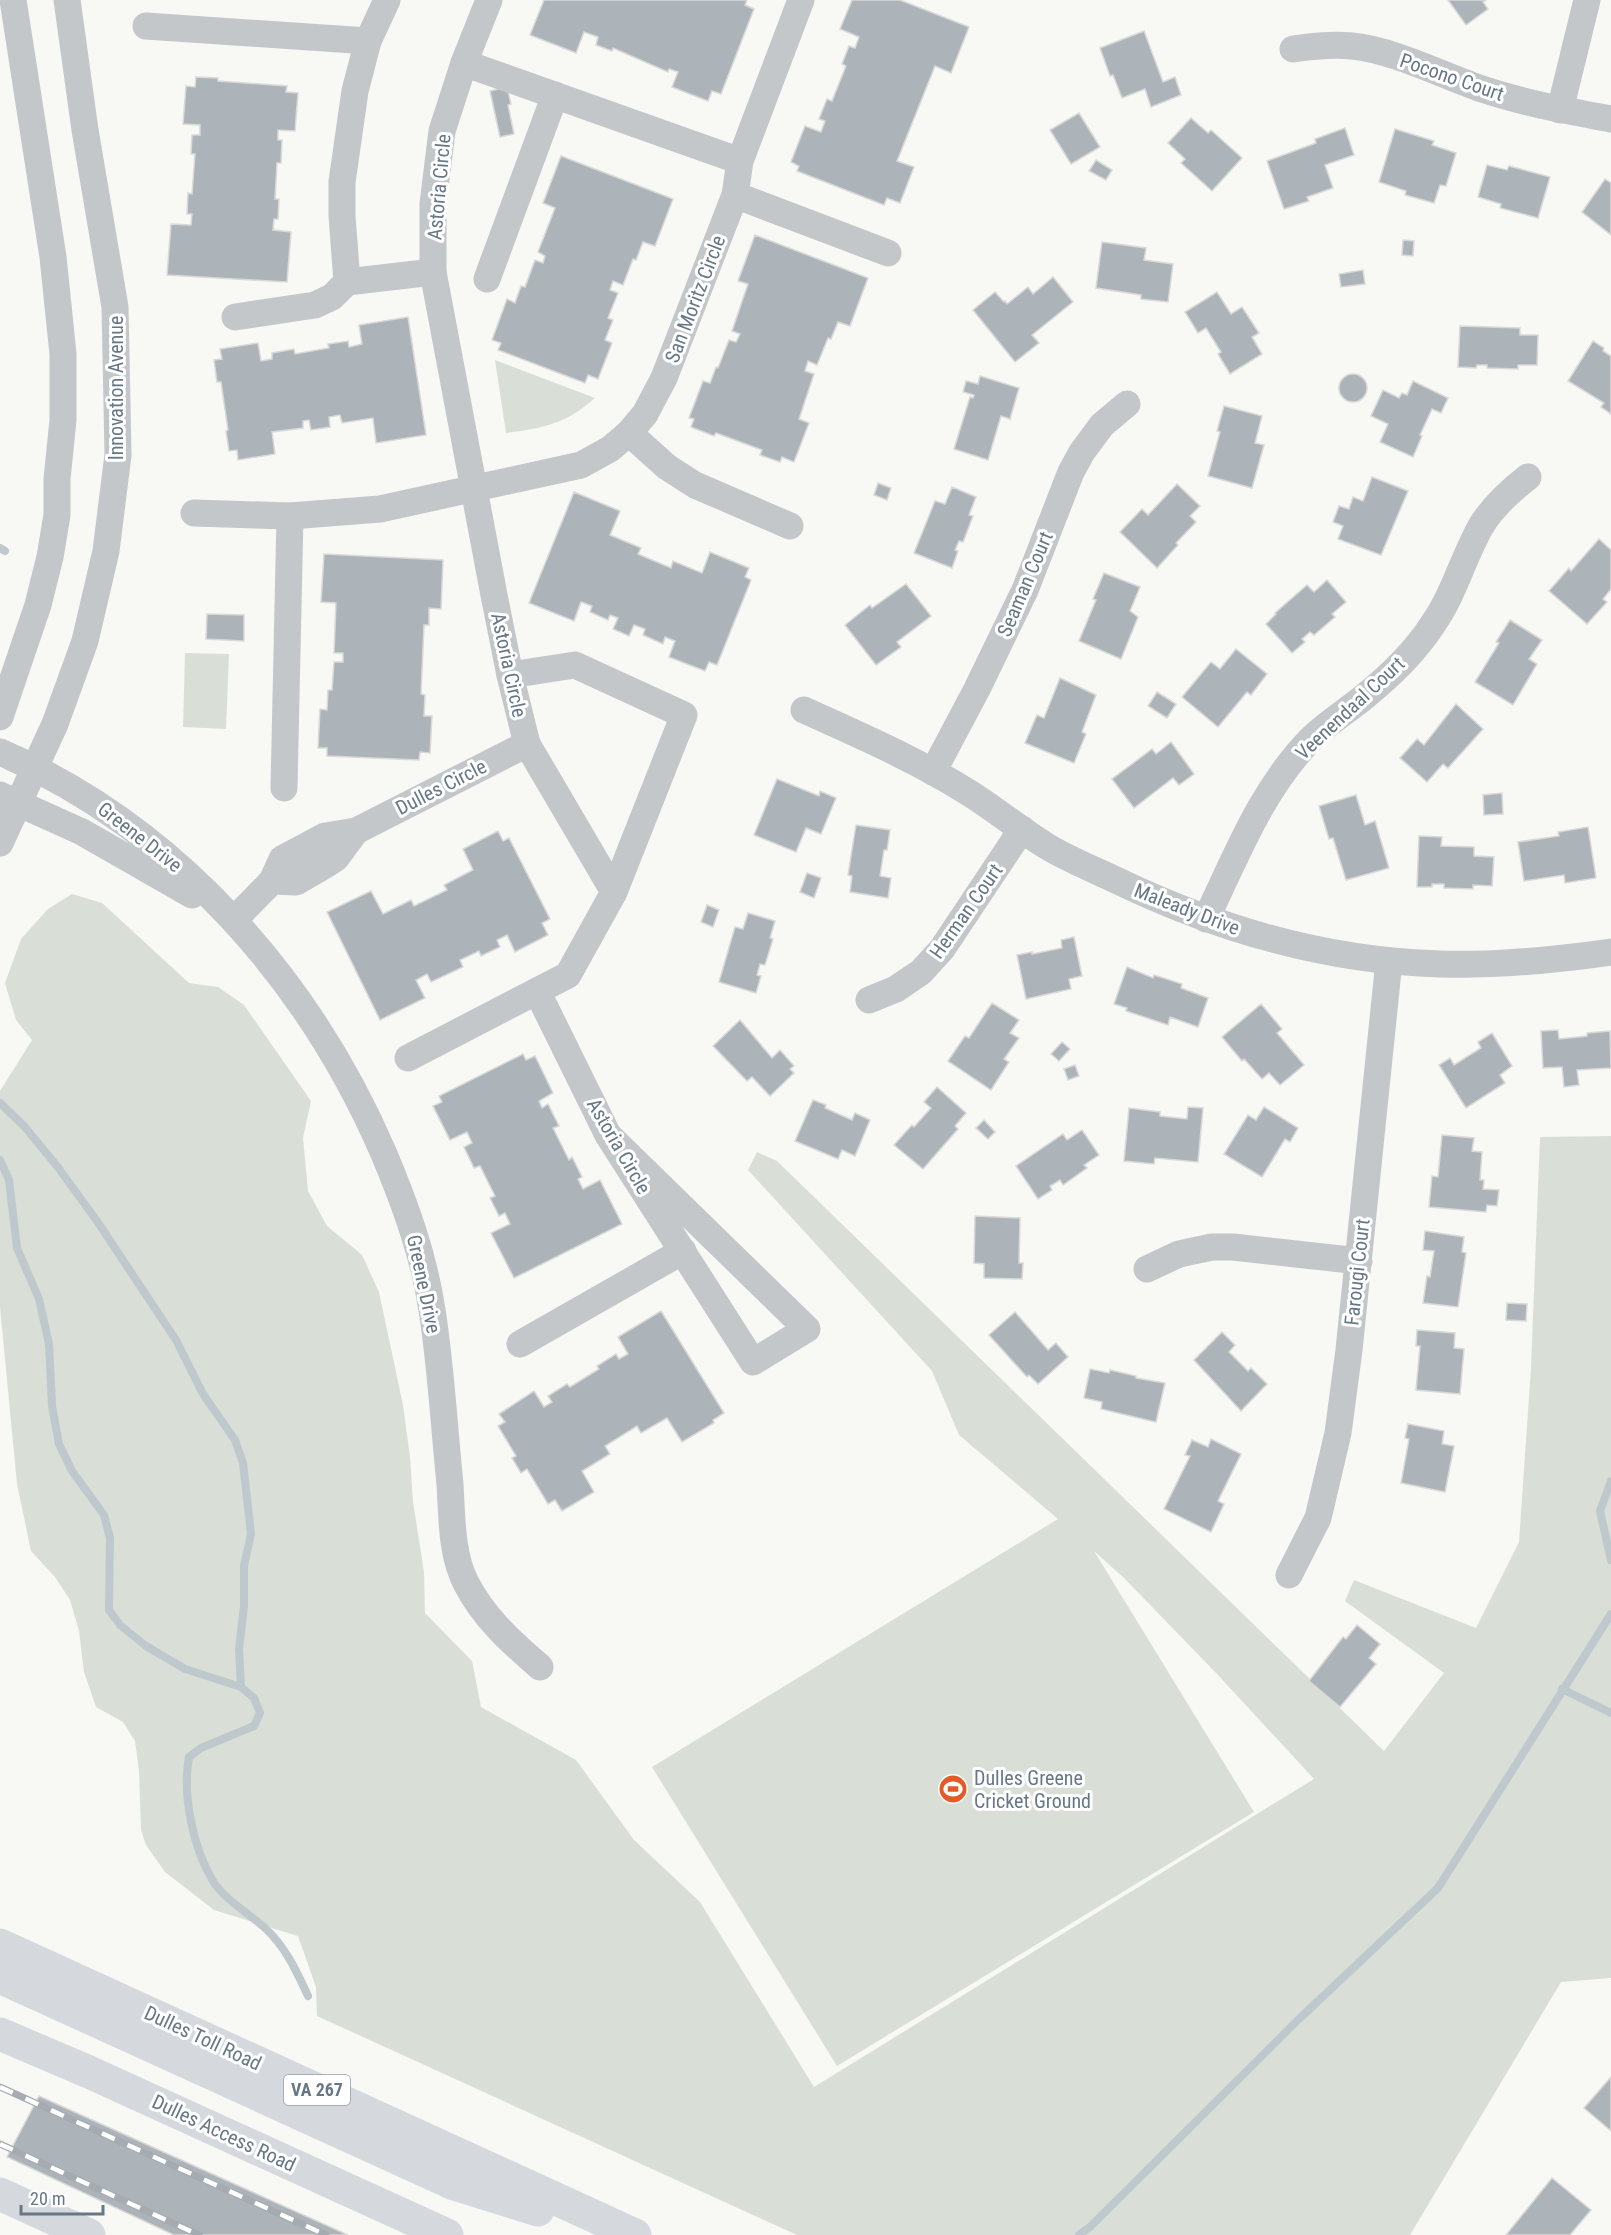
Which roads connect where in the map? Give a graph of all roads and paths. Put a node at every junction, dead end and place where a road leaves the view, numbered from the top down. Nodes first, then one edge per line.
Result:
1 (13, 0) edge
2 (67, 0) edge
3 (387, 0) edge
4 (489, 0) edge
5 (801, 0) edge
6 (1587, 0) edge
7 (146, 26) dead end
8 (368, 41) junction
9 (1293, 49) dead end
10 (464, 63) junction
11 (555, 95) junction
12 (1560, 110) junction
13 (1611, 119) edge
14 (740, 160) junction
15 (735, 195) junction
16 (888, 253) dead end
17 (433, 272) junction
18 (487, 279) dead end
19 (347, 282) junction
20 (234, 316) dead end
21 (1127, 404) dead end
22 (629, 433) junction
23 (1528, 477) dead end
24 (474, 490) junction
25 (194, 513) dead end
26 (290, 516) junction
27 (790, 526) dead end
28 (510, 675) junction
29 (804, 710) dead end
30 (0, 717) edge
31 (527, 744) junction
32 (0, 752) edge
33 (35, 767) junction
34 (933, 772) junction
35 (284, 788) dead end
36 (10, 800) edge
37 (1022, 829) junction
38 (0, 843) edge
39 (614, 892) junction
40 (1206, 919) junction
41 (234, 920) junction
42 (1611, 952) edge
43 (1389, 961) junction
44 (537, 991) junction
45 (869, 1000) dead end
46 (408, 1058) dead end
47 (608, 1135) junction
48 (683, 1251) junction
49 (1359, 1261) junction
50 (1147, 1269) dead end
51 (519, 1344) dead end
52 (1289, 1575) dead end
53 (540, 1667) dead end
54 (0, 1945) edge
55 (0, 1977) edge
56 (0, 2034) edge
57 (0, 2194) edge
58 (89, 2235) edge
59 (447, 2235) edge
60 (620, 2235) edge
61 (635, 2235) edge

1 - 30 street
2 - 33 street, Innovation Avenue
3 - 8 street
4 - 10 street, Astoria Circle
5 - 14 street, San Moritz Circle
6 - 12 street
7 - 8 street
8 - 19 street
9 - 12 street, Pocono Court
10 - 11 street
10 - 17 street, Astoria Circle
11 - 14 street
11 - 18 street
12 - 13 street, Pocono Court
14 - 15 street, San Moritz Circle
15 - 16 street
15 - 22 street, San Moritz Circle
17 - 19 street
17 - 24 street, Astoria Circle
19 - 20 street
21 - 34 street, Seaman Court
22 - 24 street, San Moritz Circle
22 - 27 street
23 - 40 street, Veenendaal Court
24 - 26 street, San Moritz Circle
24 - 28 street, Astoria Circle
25 - 26 street, San Moritz Circle
26 - 35 street
28 - 31 street, Astoria Circle
28 - 39 street
29 - 34 street, Maleady Drive
31 - 39 street, Astoria Circle
31 - 41 street, Dulles Circle
32 - 33 street
33 - 36 street, Innovation Avenue
33 - 41 street, Greene Drive
34 - 37 street, Maleady Drive
36 - 38 street, Innovation Avenue
36 - 41 street, Greene Drive
37 - 40 street, Maleady Drive
37 - 45 street, Herman Court
39 - 44 street
40 - 43 street, Maleady Drive
41 - 53 street, Greene Drive
42 - 43 street, Maleady Drive
43 - 49 street, Farougi Court
44 - 46 street
44 - 47 street, Astoria Circle
47 - 48 street, Astoria Circle
47 - 48 street, Astoria Circle
48 - 51 street
49 - 50 street
49 - 52 street, Farougi Court
54 - 61 highway, Dulles Toll Road / VA 267
55 - 60 highway
56 - 59 highway, Dulles Access Road
57 - 58 highway

